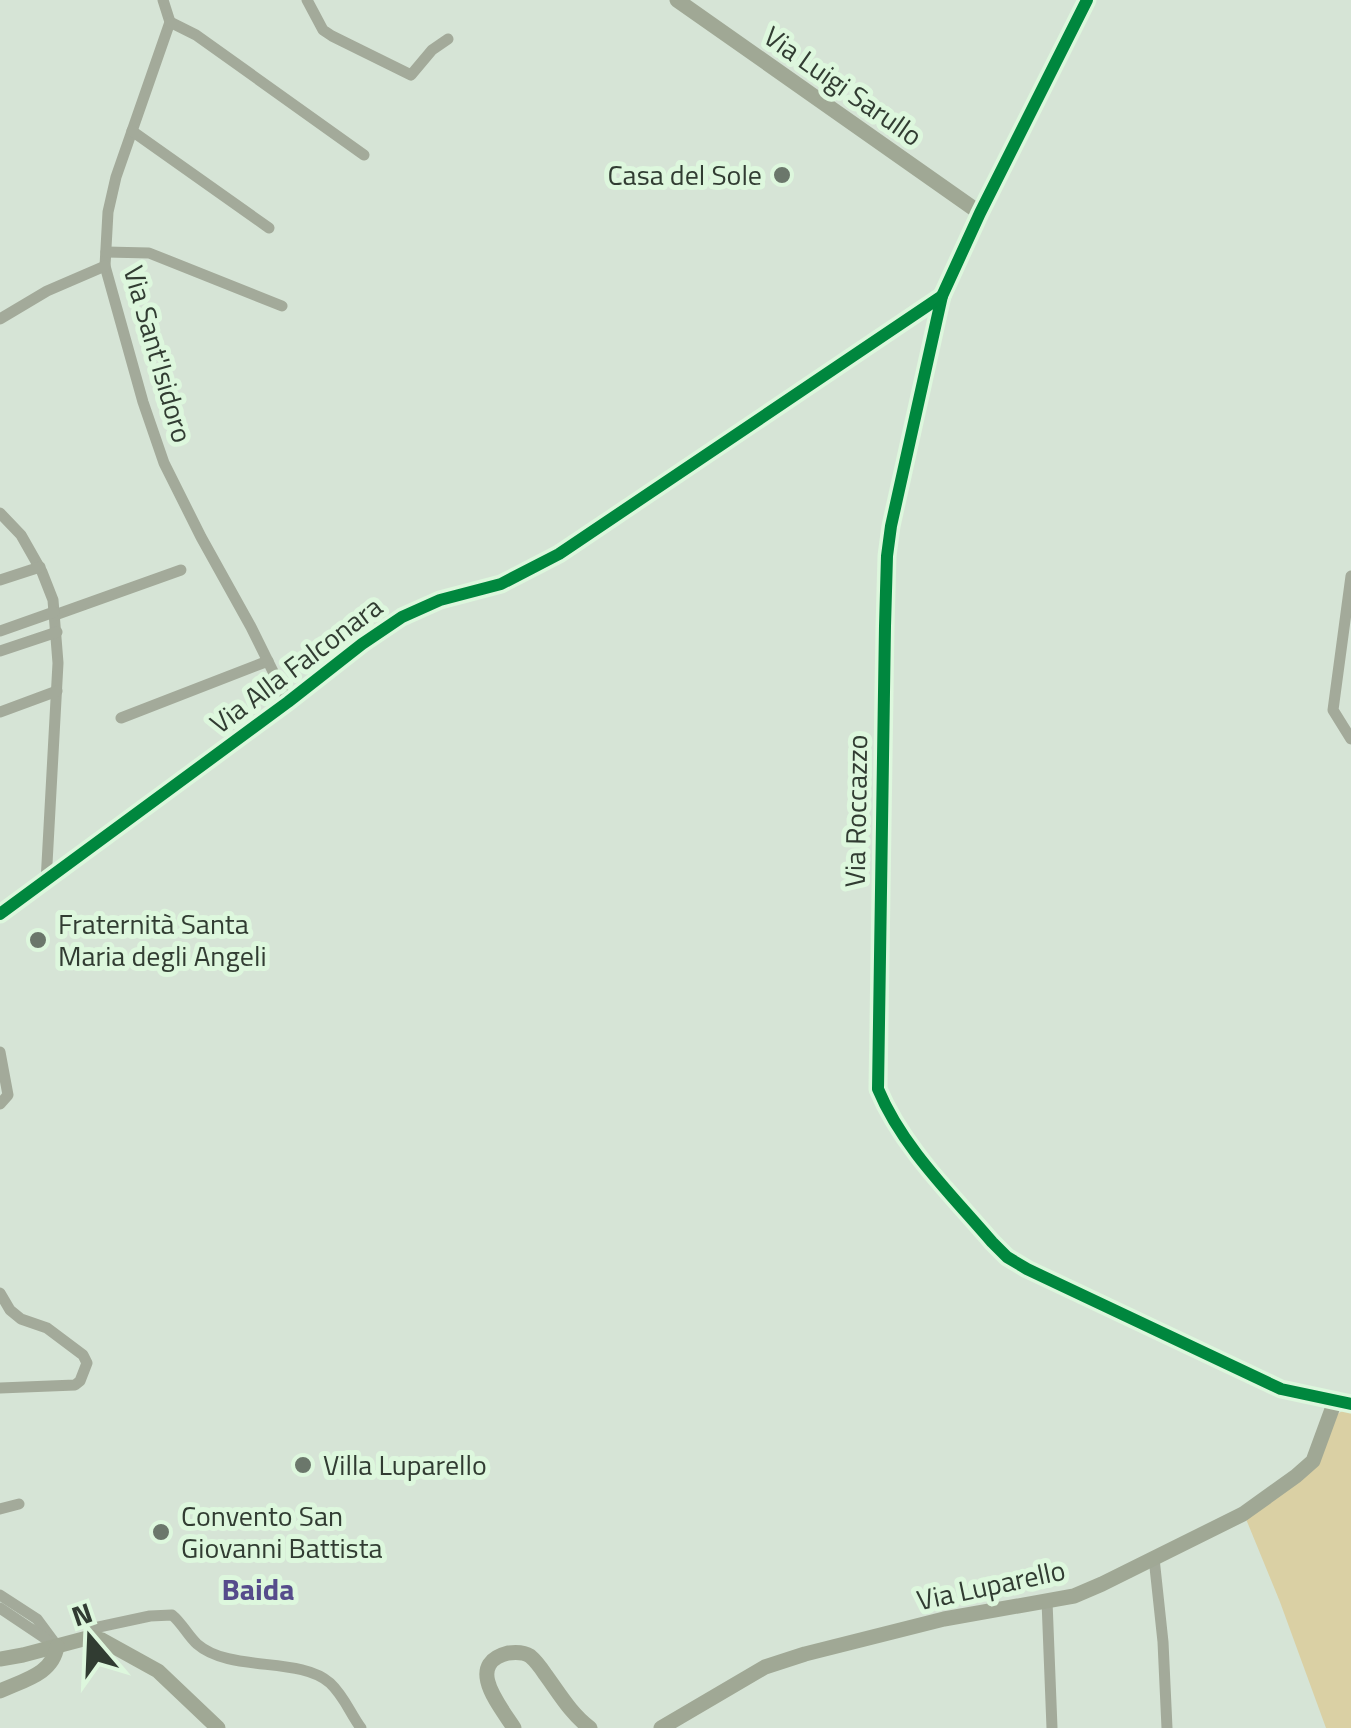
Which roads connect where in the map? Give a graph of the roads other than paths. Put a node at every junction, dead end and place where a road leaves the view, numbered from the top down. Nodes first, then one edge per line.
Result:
1 (307, 0) edge
2 (677, 0) edge
3 (1087, 0) edge
4 (166, 1) edge
5 (170, 22) junction
6 (448, 39) dead end
7 (132, 131) junction
8 (364, 155) dead end
9 (980, 214) junction
10 (268, 228) dead end
11 (105, 259) junction
12 (942, 296) junction
13 (282, 306) dead end
14 (0, 319) edge
15 (0, 513) edge
16 (40, 567) junction
17 (181, 570) dead end
18 (1351, 576) edge
19 (0, 580) edge
20 (54, 613) junction
21 (0, 631) edge
22 (57, 632) junction
23 (0, 651) edge
24 (268, 661) junction
25 (57, 691) junction
26 (288, 702) junction
27 (0, 712) edge
28 (121, 718) dead end
29 (1351, 739) edge
30 (46, 882) junction
31 (0, 914) edge
32 (0, 1052) edge
33 (0, 1104) edge
34 (0, 1293) edge
35 (0, 1388) edge
36 (1343, 1402) edge
37 (19, 1504) dead end
38 (0, 1509) edge
39 (1154, 1558) junction
40 (0, 1594) edge
41 (1047, 1602) junction
42 (0, 1608) edge
43 (91, 1637) junction
44 (57, 1646) junction
45 (0, 1659) edge
46 (0, 1690) edge
47 (218, 1728) edge
48 (361, 1728) edge
49 (514, 1728) edge
50 (590, 1728) edge
51 (661, 1728) edge
52 (1052, 1728) edge
53 (1168, 1728) edge

1 - 6 street
2 - 9 street, Via Luigi Sarullo
3 - 9 street, Via Roccazzo
4 - 5 street
5 - 7 street, Via Sant'Isidoro
5 - 8 street
7 - 10 street
7 - 11 street, Via Sant'Isidoro
9 - 12 street, Via Roccazzo
11 - 13 street
11 - 14 street
11 - 24 street, Via Sant'Isidoro
12 - 26 street, Via Alla Falconara
12 - 36 street, Via Roccazzo
15 - 16 street
16 - 19 street
16 - 20 street
17 - 20 street
18 - 29 street
20 - 21 street
20 - 22 street
22 - 23 street
22 - 25 street
24 - 26 street, Via Sant'Isidoro
24 - 28 street
25 - 27 street
25 - 30 street
26 - 30 street, Via Alla Falconara
30 - 31 street, Via Alla Falconara
32 - 33 street
34 - 35 street
36 - 39 street, Via Luparello
37 - 38 street
39 - 41 street, Via Luparello
39 - 53 street
40 - 44 street
41 - 51 street, Via Luparello
41 - 52 street
42 - 44 street
43 - 44 street
43 - 47 street
43 - 48 street
44 - 45 street
44 - 46 street
49 - 50 street

